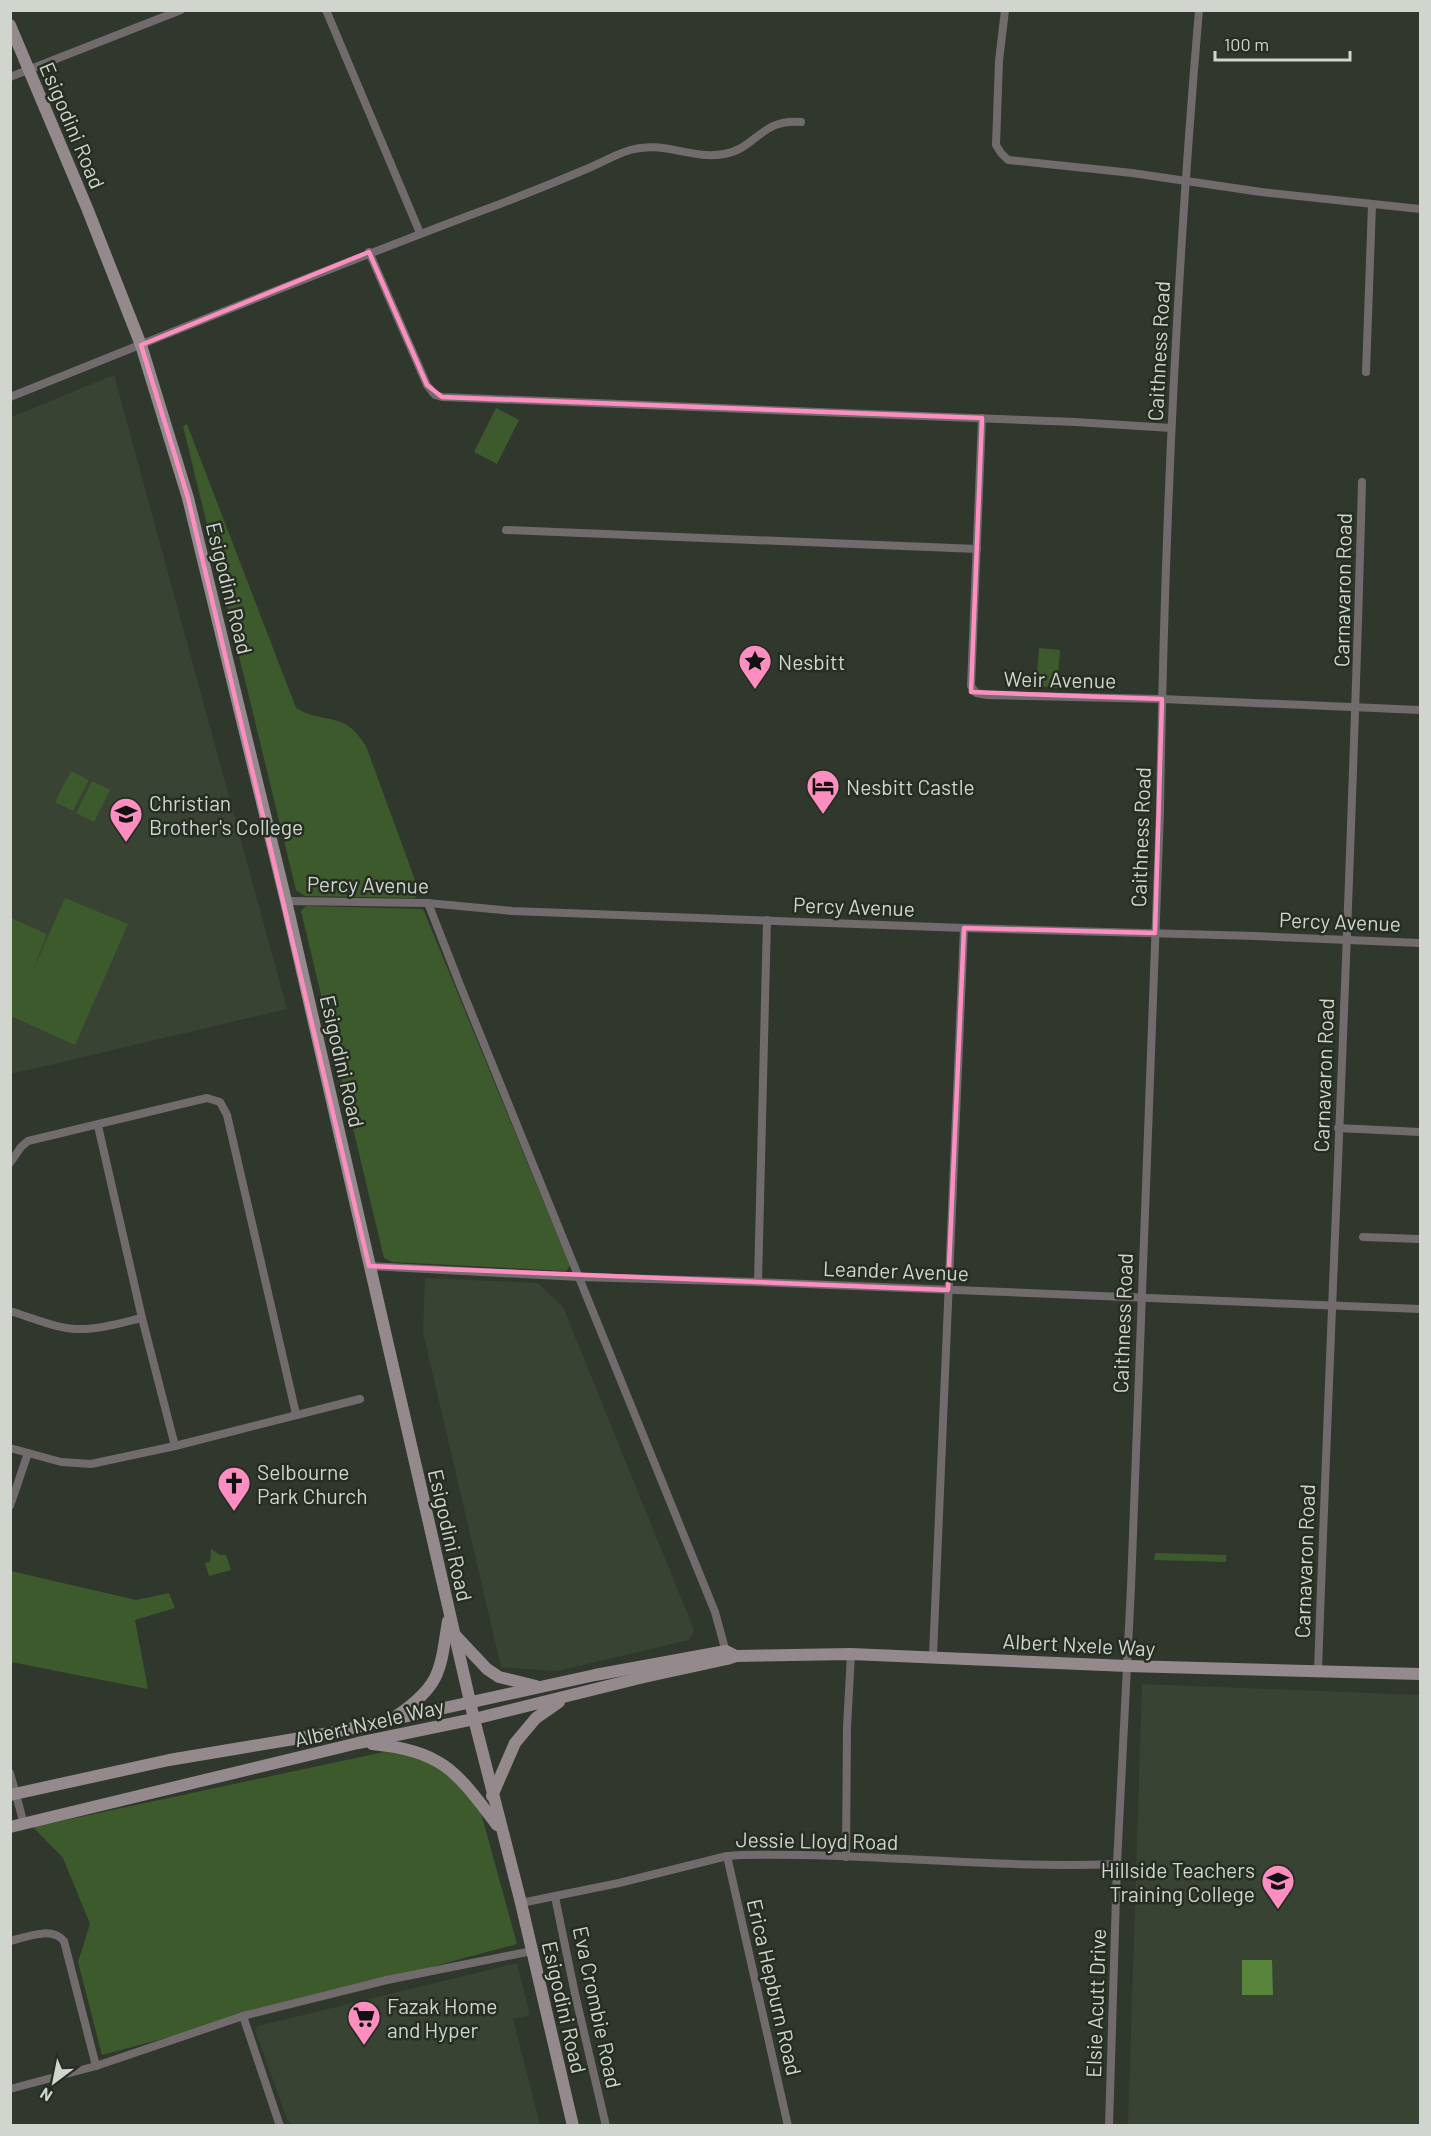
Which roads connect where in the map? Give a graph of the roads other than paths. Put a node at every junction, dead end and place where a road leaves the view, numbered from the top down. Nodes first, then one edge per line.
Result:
1 (181, 10) edge
2 (326, 10) edge
3 (1005, 10) edge
4 (1199, 10) edge
5 (10, 25) edge
6 (28, 70) junction
7 (10, 77) edge
8 (801, 122) dead end
9 (1184, 182) junction
10 (1372, 205) junction
11 (1420, 209) edge
12 (420, 233) junction
13 (369, 252) junction
14 (141, 345) junction
15 (1366, 372) dead end
16 (10, 397) edge
17 (982, 418) junction
18 (1171, 428) junction
19 (1362, 482) dead end
20 (506, 530) dead end
21 (977, 549) junction
22 (1162, 699) junction
23 (1357, 708) junction
24 (1420, 710) edge
25 (286, 901) junction
26 (428, 903) junction
27 (768, 920) junction
28 (964, 928) junction
29 (1155, 933) junction
30 (1346, 939) junction
31 (1420, 943) edge
32 (98, 1126) junction
33 (1338, 1128) junction
34 (1420, 1132) edge
35 (10, 1163) edge
36 (1363, 1237) dead end
37 (1420, 1239) edge
38 (369, 1266) junction
39 (579, 1277) junction
40 (758, 1282) junction
41 (948, 1290) junction
42 (1141, 1297) junction
43 (1331, 1304) junction
44 (1420, 1309) edge
45 (10, 1311) edge
46 (142, 1318) junction
47 (360, 1399) dead end
48 (296, 1414) junction
49 (175, 1446) junction
50 (10, 1448) edge
51 (28, 1454) junction
52 (10, 1506) edge
53 (449, 1614) junction
54 (454, 1634) junction
55 (851, 1654) junction
56 (730, 1655) junction
57 (933, 1656) junction
58 (1127, 1666) junction
59 (1318, 1671) junction
60 (1420, 1674) edge
61 (543, 1688) junction
62 (565, 1697) junction
63 (470, 1702) junction
64 (392, 1719) junction
65 (474, 1719) junction
66 (358, 1743) junction
67 (10, 1773) edge
68 (14, 1794) edge
69 (492, 1796) junction
70 (24, 1824) junction
71 (10, 1827) edge
72 (501, 1831) junction
73 (727, 1856) junction
74 (846, 1857) junction
75 (1118, 1864) junction
76 (555, 1897) junction
77 (521, 1904) junction
78 (10, 1941) edge
79 (532, 1951) junction
80 (243, 2016) junction
81 (96, 2066) junction
82 (10, 2089) edge
83 (280, 2126) edge
84 (573, 2126) edge
85 (606, 2126) edge
86 (788, 2126) edge
87 (1109, 2126) edge

1 - 6 street
2 - 12 street
3 - 9 street
4 - 9 street, Caithness Road
5 - 6 main road, Esigodini Road
6 - 7 street
6 - 14 main road, Esigodini Road
8 - 12 street
9 - 10 street
9 - 18 street, Caithness Road
10 - 11 street
10 - 15 street
12 - 13 street
13 - 14 street
13 - 17 street
14 - 16 street
14 - 25 main road, Esigodini Road
17 - 18 street
17 - 21 street, Weir Avenue
18 - 22 street, Caithness Road
19 - 23 street, Carnavaron Road
20 - 21 street
21 - 22 street, Weir Avenue
22 - 23 street, Weir Avenue
22 - 29 street, Caithness Road
23 - 24 street, Weir Avenue
23 - 30 street, Carnavaron Road
25 - 26 street, Percy Avenue
25 - 38 main road, Esigodini Road
26 - 27 street, Percy Avenue
26 - 39 street
27 - 28 street, Percy Avenue
27 - 40 street
28 - 29 street, Percy Avenue
28 - 41 street
29 - 30 street, Percy Avenue
29 - 42 street, Caithness Road
30 - 31 street, Percy Avenue
30 - 33 street, Carnavaron Road
32 - 35 street
32 - 46 street
32 - 48 street
33 - 34 street
33 - 43 street, Carnavaron Road
36 - 37 street
38 - 39 street, Leander Avenue
38 - 53 main road, Esigodini Road
39 - 40 street, Leander Avenue
39 - 56 street
40 - 41 street, Leander Avenue
41 - 42 street, Leander Avenue
41 - 57 street
42 - 43 street, Leander Avenue
42 - 58 street, Caithness Road
43 - 44 street, Leander Avenue
43 - 59 street, Carnavaron Road
45 - 46 street
46 - 49 street
47 - 48 street
48 - 49 street
49 - 51 street
50 - 51 street
51 - 52 street
53 - 54 main road, Esigodini Road
53 - 64 main road
54 - 61 main road
54 - 63 main road, Esigodini Road
55 - 56 main road, Albert Nxele Way
55 - 57 main road, Albert Nxele Way
55 - 74 street
56 - 61 main road, Albert Nxele Way
56 - 62 main road, Albert Nxele Way
57 - 58 main road, Albert Nxele Way
58 - 59 main road, Albert Nxele Way
58 - 75 street, Elsie Acutt Drive
59 - 60 main road, Albert Nxele Way
61 - 63 main road, Albert Nxele Way
62 - 65 main road, Albert Nxele Way
62 - 69 main road
63 - 64 main road, Albert Nxele Way
63 - 65 main road, Esigodini Road
64 - 68 main road, Albert Nxele Way
65 - 66 main road, Albert Nxele Way
65 - 69 main road, Esigodini Road
66 - 70 main road, Albert Nxele Way
66 - 72 main road
67 - 68 street
68 - 70 street
69 - 72 main road, Esigodini Road
70 - 71 main road, Albert Nxele Way
72 - 77 main road, Esigodini Road
73 - 74 street, Jessie Lloyd Road
73 - 76 street, Jessie Lloyd Road
73 - 86 street, Erica Hepburn Road
74 - 75 street, Jessie Lloyd Road
75 - 87 street, Elsie Acutt Drive
76 - 77 street, Jessie Lloyd Road
76 - 85 street, Eva Crombie Road
77 - 79 main road, Esigodini Road
78 - 81 street
79 - 80 street
79 - 84 main road, Esigodini Road
80 - 81 street
80 - 83 street
81 - 82 street

